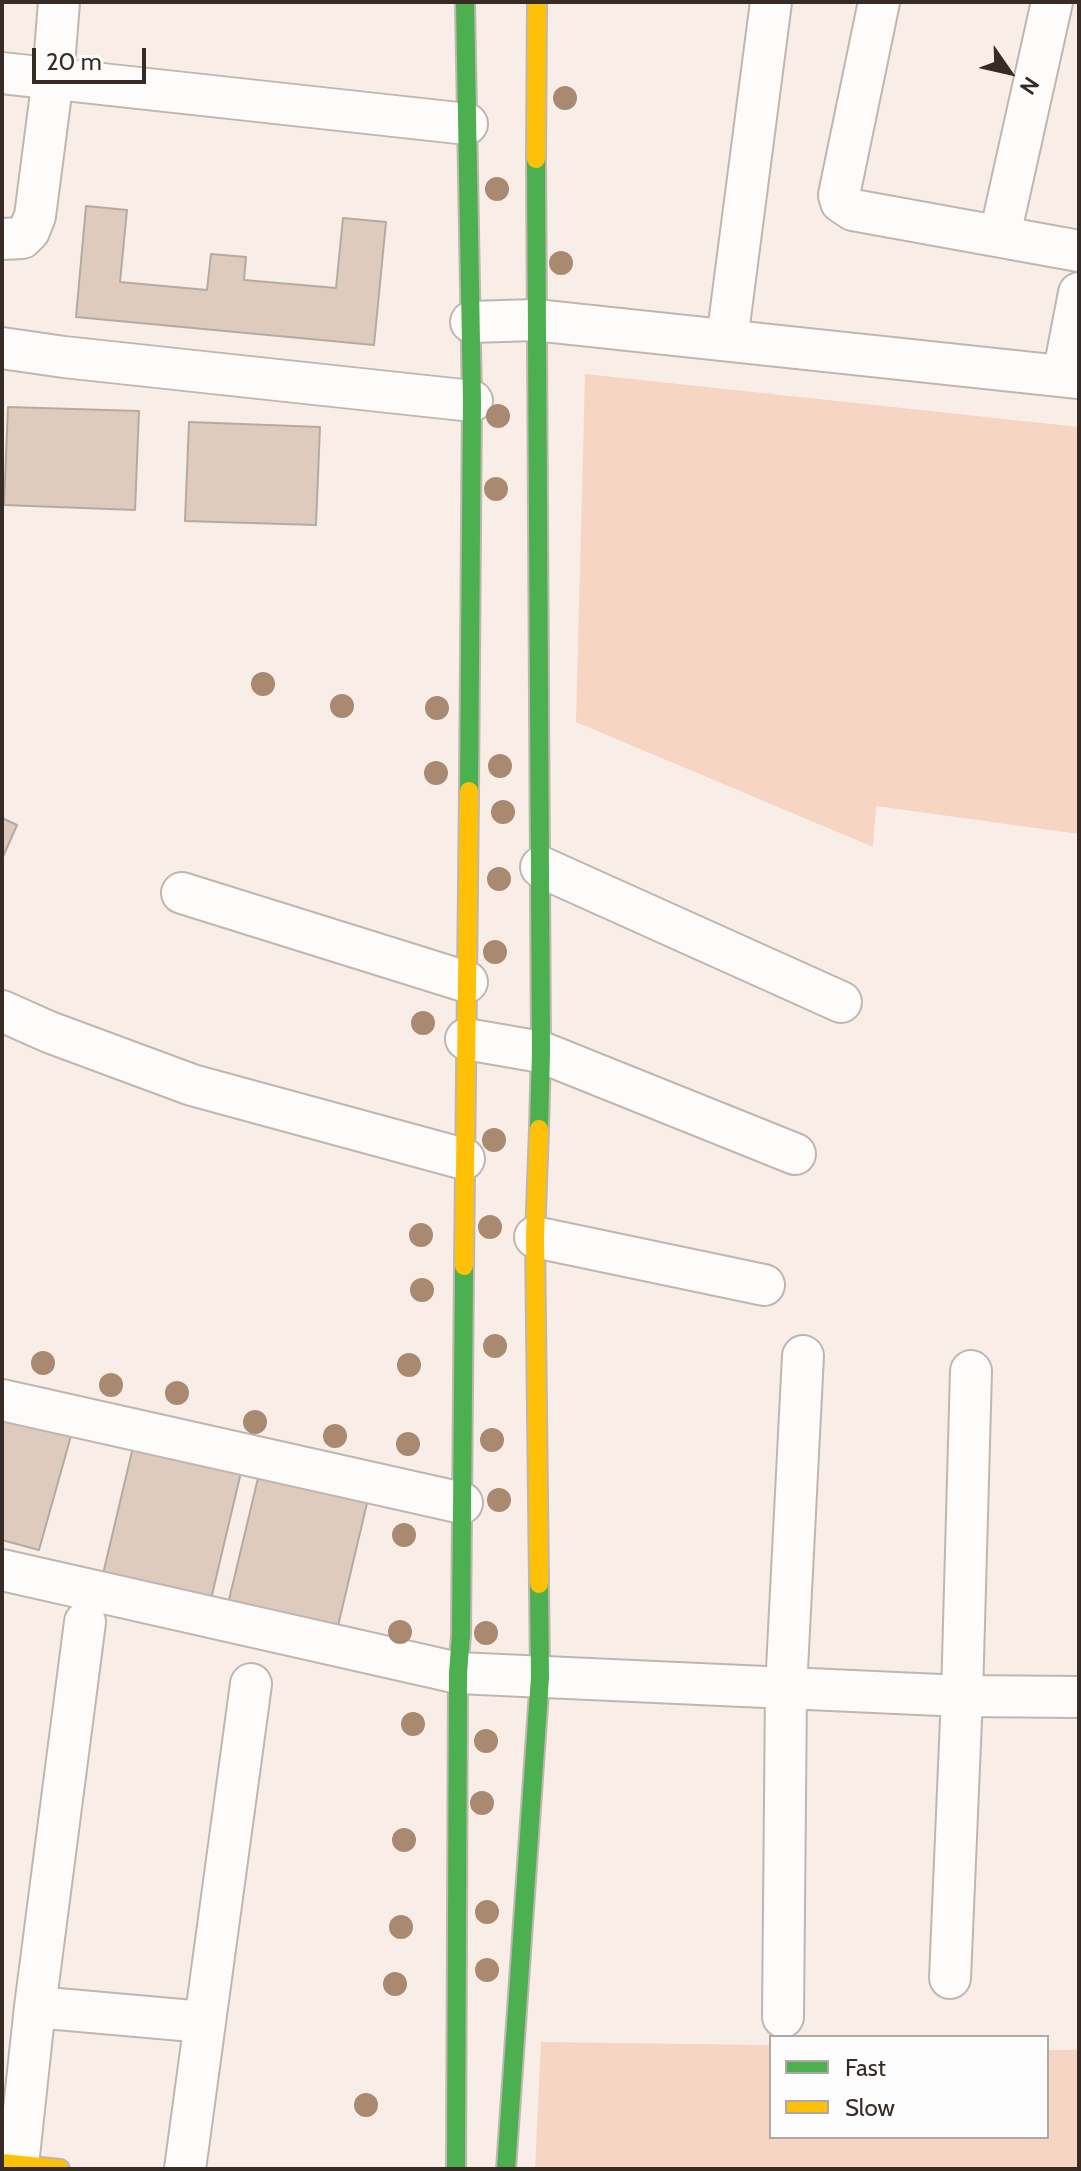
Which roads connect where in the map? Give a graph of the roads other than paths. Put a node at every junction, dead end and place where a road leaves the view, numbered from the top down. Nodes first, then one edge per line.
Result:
1 (59, 2) edge
2 (465, 2) edge
3 (537, 2) edge
4 (771, 2) edge
5 (879, 2) edge
6 (1052, 2) edge
7 (2, 73) edge
8 (53, 78) junction
9 (467, 124) junction
10 (1000, 235) junction
11 (2, 239) edge
12 (1079, 251) edge
13 (1079, 293) edge
14 (535, 320) junction
15 (471, 322) junction
16 (727, 340) junction
17 (2, 348) edge
18 (1071, 377) edge
19 (472, 401) junction
20 (541, 867) junction
21 (182, 893) dead end
22 (467, 982) junction
23 (841, 1002) dead end
24 (2, 1011) edge
25 (466, 1039) junction
26 (541, 1052) junction
27 (795, 1154) dead end
28 (464, 1159) junction
29 (535, 1237) junction
30 (764, 1285) dead end
31 (803, 1356) dead end
32 (971, 1371) dead end
33 (2, 1400) edge
34 (462, 1503) junction
35 (2, 1570) edge
36 (85, 1622) dead end
37 (458, 1673) junction
38 (540, 1677) junction
39 (251, 1684) dead end
40 (786, 1689) junction
41 (962, 1696) junction
42 (1079, 1697) edge
43 (950, 1978) dead end
44 (35, 2007) junction
45 (783, 2017) dead end
46 (204, 2022) junction
47 (10, 2164) edge
48 (60, 2169) edge
49 (185, 2169) edge
50 (456, 2169) edge
51 (506, 2169) edge

1 - 8 street
2 - 9 street
3 - 14 street
4 - 16 street
5 - 10 street
6 - 10 street
7 - 8 street
8 - 9 street
8 - 11 street
9 - 15 street
10 - 12 street
13 - 18 street
14 - 15 street
14 - 16 street
14 - 20 street
15 - 19 street
16 - 18 street
17 - 19 street
19 - 22 street
20 - 23 street
20 - 26 street
21 - 22 street
22 - 25 street
24 - 28 street
25 - 26 street
25 - 28 street
26 - 27 street
26 - 29 street
28 - 34 street
29 - 30 street
29 - 38 street
31 - 40 street
32 - 41 street
33 - 34 street
34 - 37 street
35 - 37 street
36 - 44 street
37 - 38 street
37 - 50 street
38 - 40 street
38 - 51 street
39 - 46 street
40 - 41 street
40 - 45 street
41 - 42 street
41 - 43 street
44 - 46 street
44 - 47 street
46 - 49 street
47 - 48 street

